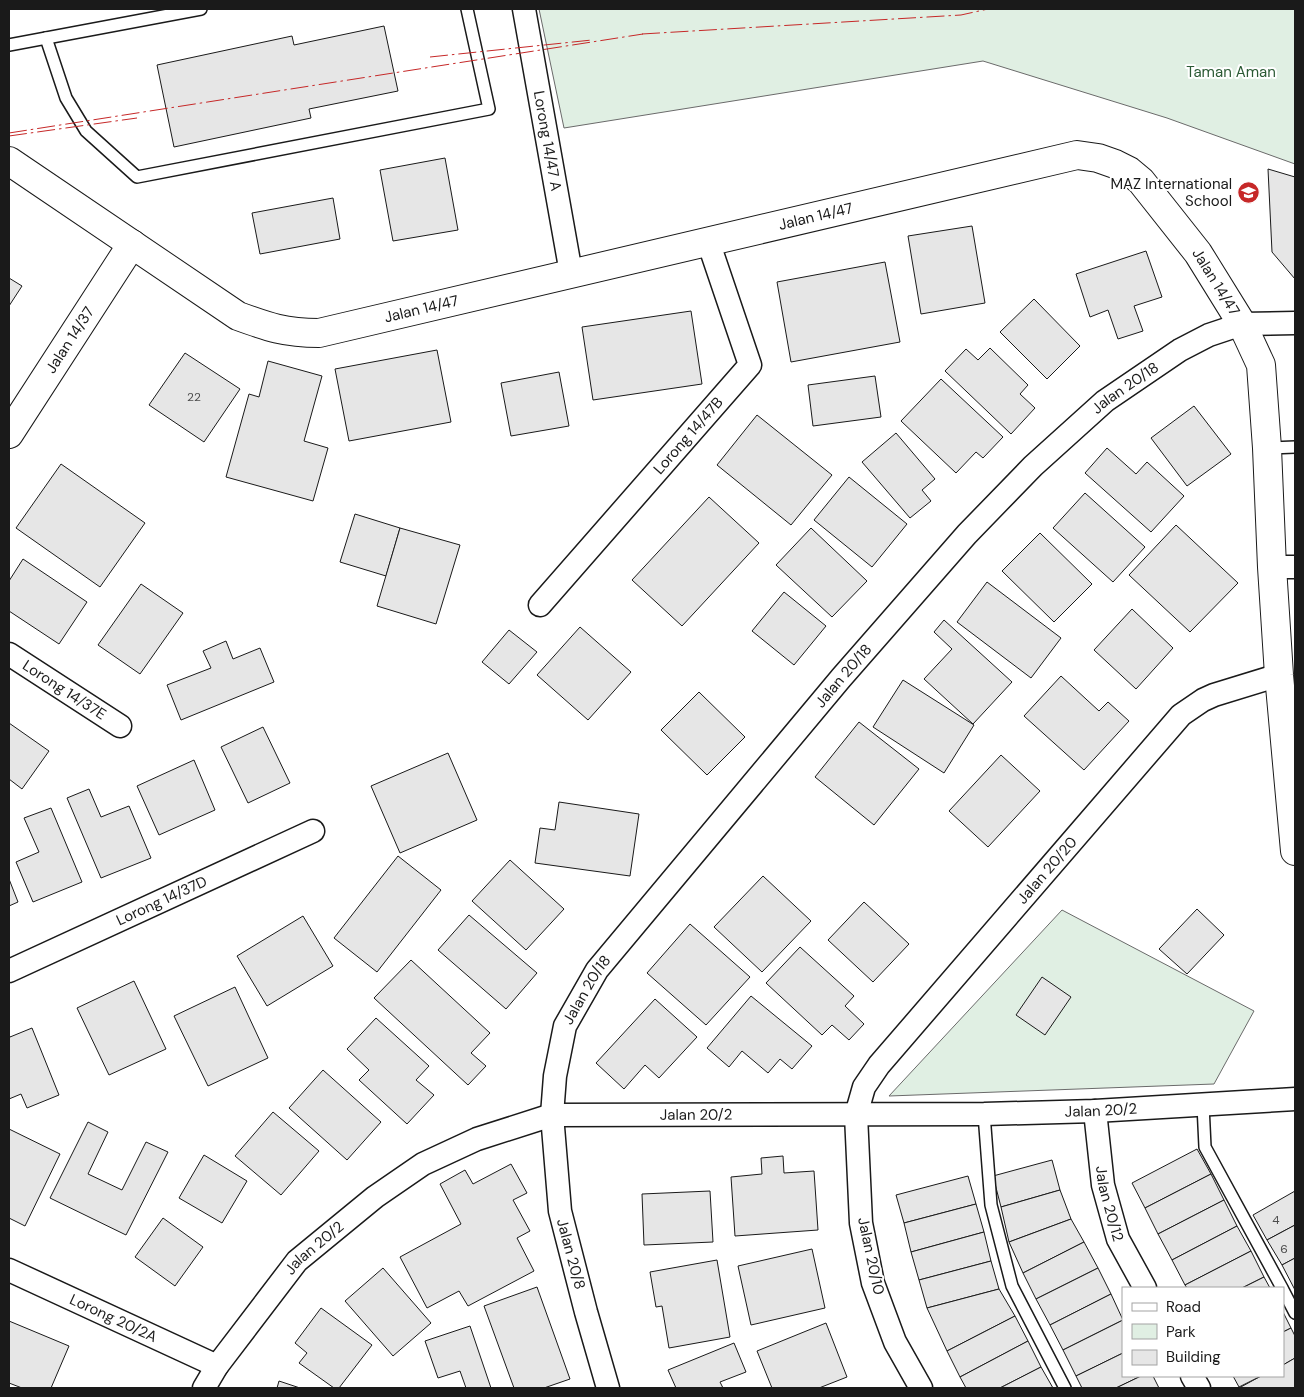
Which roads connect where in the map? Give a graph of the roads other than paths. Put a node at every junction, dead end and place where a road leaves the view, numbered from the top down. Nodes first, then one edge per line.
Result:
1 (201, 9) edge
2 (467, 9) edge
3 (524, 9) edge
4 (46, 38) junction
5 (9, 45) edge
6 (9, 161) edge
7 (708, 241) junction
8 (132, 244) junction
9 (571, 273) junction
10 (1295, 323) edge
11 (1242, 324) junction
12 (9, 434) edge
13 (1295, 447) edge
14 (1267, 448) junction
15 (1284, 567) edge
16 (540, 605) dead end
17 (9, 654) edge
18 (1279, 675) junction
19 (1288, 704) edge
20 (120, 726) dead end
21 (313, 831) dead end
22 (1294, 835) edge
23 (9, 971) edge
24 (1295, 1099) edge
25 (1203, 1105) junction
26 (1095, 1111) junction
27 (984, 1114) junction
28 (552, 1115) junction
29 (856, 1115) junction
30 (9, 1270) edge
31 (1143, 1287) edge
32 (1281, 1287) edge
33 (1284, 1293) edge
34 (1295, 1313) edge
35 (217, 1366) junction
36 (1193, 1377) edge
37 (204, 1388) edge
38 (608, 1388) edge
39 (921, 1388) edge
40 (1065, 1388) edge
41 (1199, 1388) edge

1 - 4 lane
2 - 4 lane
3 - 9 street, Lorong 14/47 A
4 - 5 lane
6 - 8 street, Jalan 14/47
7 - 9 street, Jalan 14/47
7 - 11 street, Jalan 14/47
7 - 16 street, Lorong 14/47B
8 - 9 street, Jalan 14/47
8 - 12 street, Jalan 14/37
10 - 11 street, Jalan 20/18
11 - 14 street, Jalan 14/47
11 - 28 street, Jalan 20/18
13 - 14 lane
14 - 15 street, Jalan 14/47
15 - 18 street, Jalan 14/47
17 - 20 street, Lorong 14/37E
18 - 19 street, Jalan 14/47
18 - 29 street, Jalan 20/20
19 - 22 street, Jalan 14/47
21 - 23 street, Lorong 14/37D
24 - 25 street, Jalan 20/2
25 - 26 street, Jalan 20/2
25 - 32 lane
26 - 27 street, Jalan 20/2
26 - 31 street, Jalan 20/12
27 - 29 street, Jalan 20/2
27 - 40 lane
28 - 29 street, Jalan 20/2
28 - 35 street, Jalan 20/2
28 - 38 street, Jalan 20/8
29 - 39 street, Jalan 20/10
30 - 35 street, Lorong 20/2A
33 - 34 lane
35 - 37 street, Jalan 20/2
36 - 41 street

